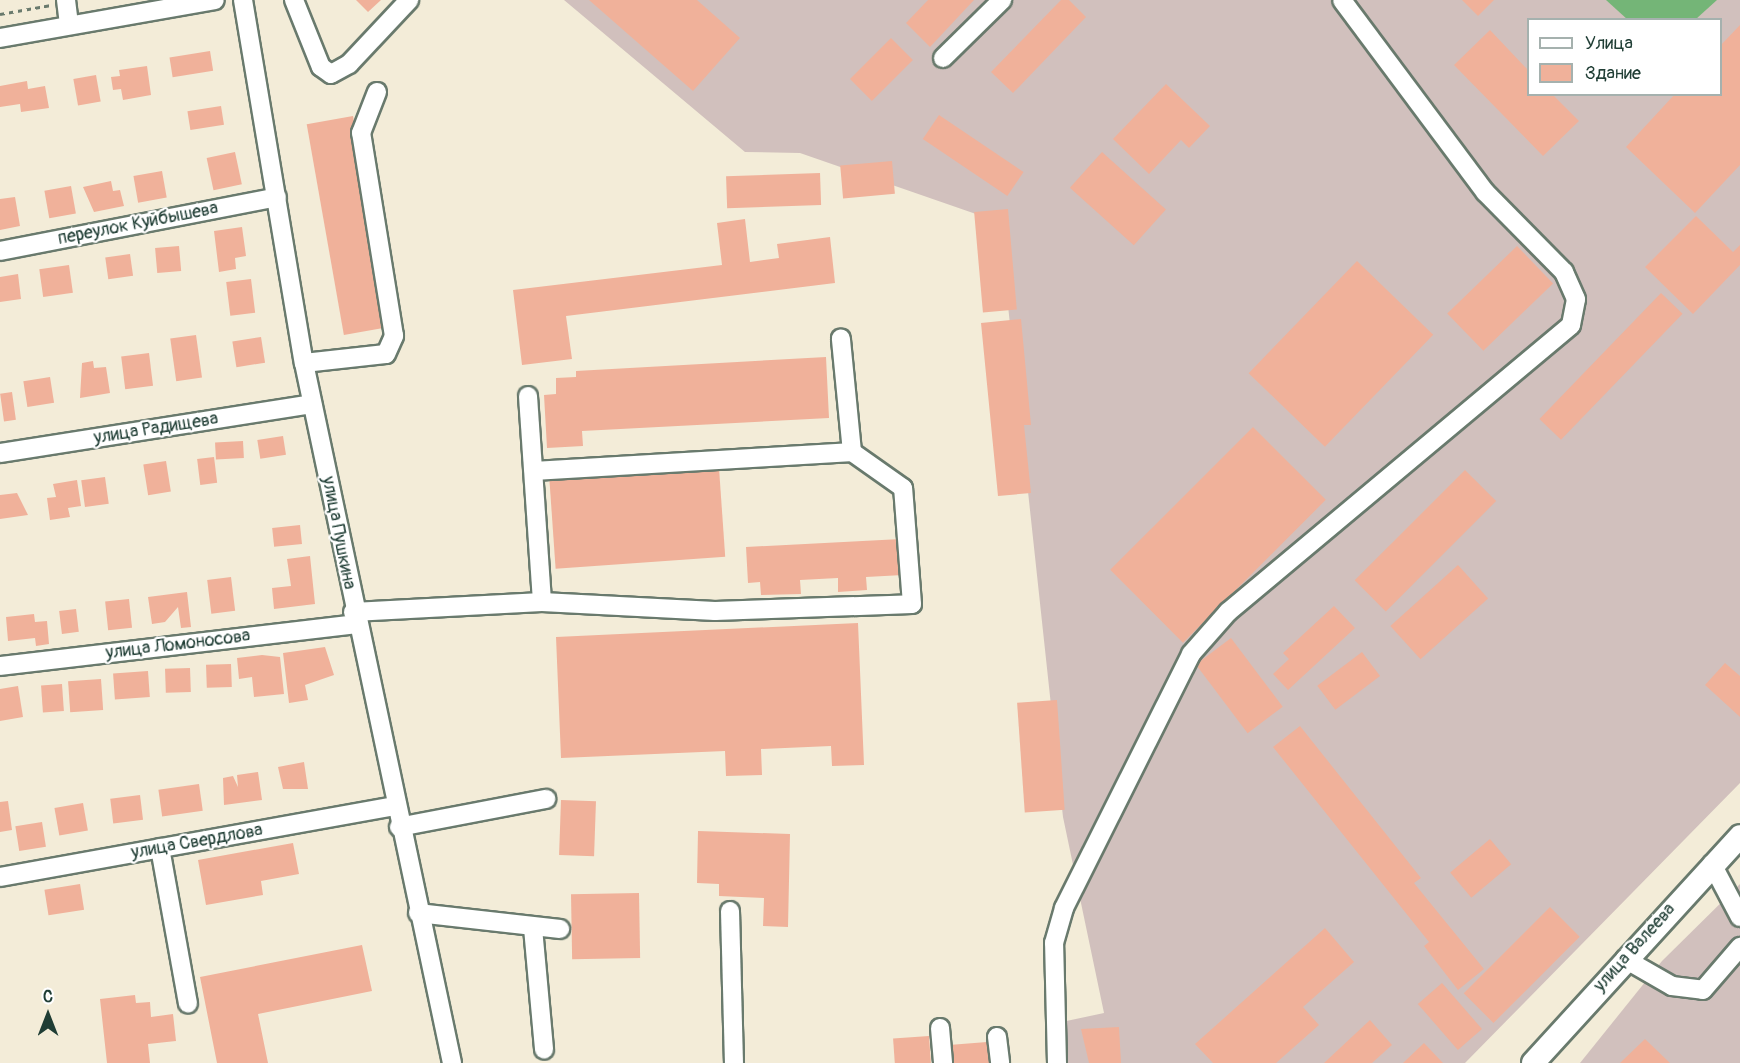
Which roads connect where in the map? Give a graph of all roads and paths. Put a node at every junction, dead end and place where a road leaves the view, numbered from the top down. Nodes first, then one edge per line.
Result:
1 (215, 0) edge
2 (243, 0) edge
3 (294, 0) edge
4 (409, 0) edge
5 (1002, 0) edge
6 (1342, 0) edge
7 (66, 1) edge
8 (0, 14) edge
9 (69, 25) junction
10 (0, 38) edge
11 (943, 58) dead end
12 (377, 92) dead end
13 (277, 197) junction
14 (0, 251) edge
15 (841, 339) dead end
16 (304, 363) junction
17 (528, 396) dead end
18 (312, 404) junction
19 (852, 452) junction
20 (0, 453) edge
21 (534, 471) junction
22 (542, 602) junction
23 (354, 618) junction
24 (0, 666) edge
25 (546, 799) dead end
26 (394, 806) junction
27 (399, 827) junction
28 (1740, 836) edge
29 (160, 848) junction
30 (1712, 864) junction
31 (0, 877) edge
32 (730, 912) dead end
33 (418, 913) junction
34 (1740, 917) edge
35 (533, 928) junction
36 (560, 929) dead end
37 (1740, 947) edge
38 (1625, 959) junction
39 (188, 1004) dead end
40 (940, 1028) dead end
41 (997, 1036) dead end
42 (544, 1050) dead end
43 (453, 1063) edge
44 (734, 1063) edge
45 (943, 1063) edge
46 (1000, 1063) edge
47 (1057, 1063) edge
48 (1533, 1063) edge

1 - 9 street
2 - 13 street, улица Пушкина
3 - 4 street
5 - 11 street
6 - 47 street
7 - 8 path
7 - 9 street
9 - 10 street
12 - 16 street
13 - 14 street, переулок Куйбышева
13 - 16 street, улица Пушкина
15 - 19 street
16 - 18 street, улица Пушкина
17 - 21 street
18 - 20 street, улица Радищева
18 - 23 street, улица Пушкина
19 - 21 street
19 - 22 street, улица Ломоносова
21 - 22 street
22 - 23 street, улица Ломоносова
23 - 24 street, улица Ломоносова
23 - 26 street, улица Пушкина
25 - 27 street
26 - 27 street, улица Пушкина
26 - 29 street, улица Свердлова
27 - 33 street, улица Пушкина
28 - 30 main road, улица Валеева
29 - 31 street, улица Свердлова
29 - 39 street
30 - 34 street
30 - 38 main road, улица Валеева
32 - 44 street
33 - 35 street
33 - 43 street, улица Пушкина
35 - 36 street
35 - 42 street
37 - 38 street
38 - 48 main road, улица Валеева
40 - 45 street
41 - 46 street

